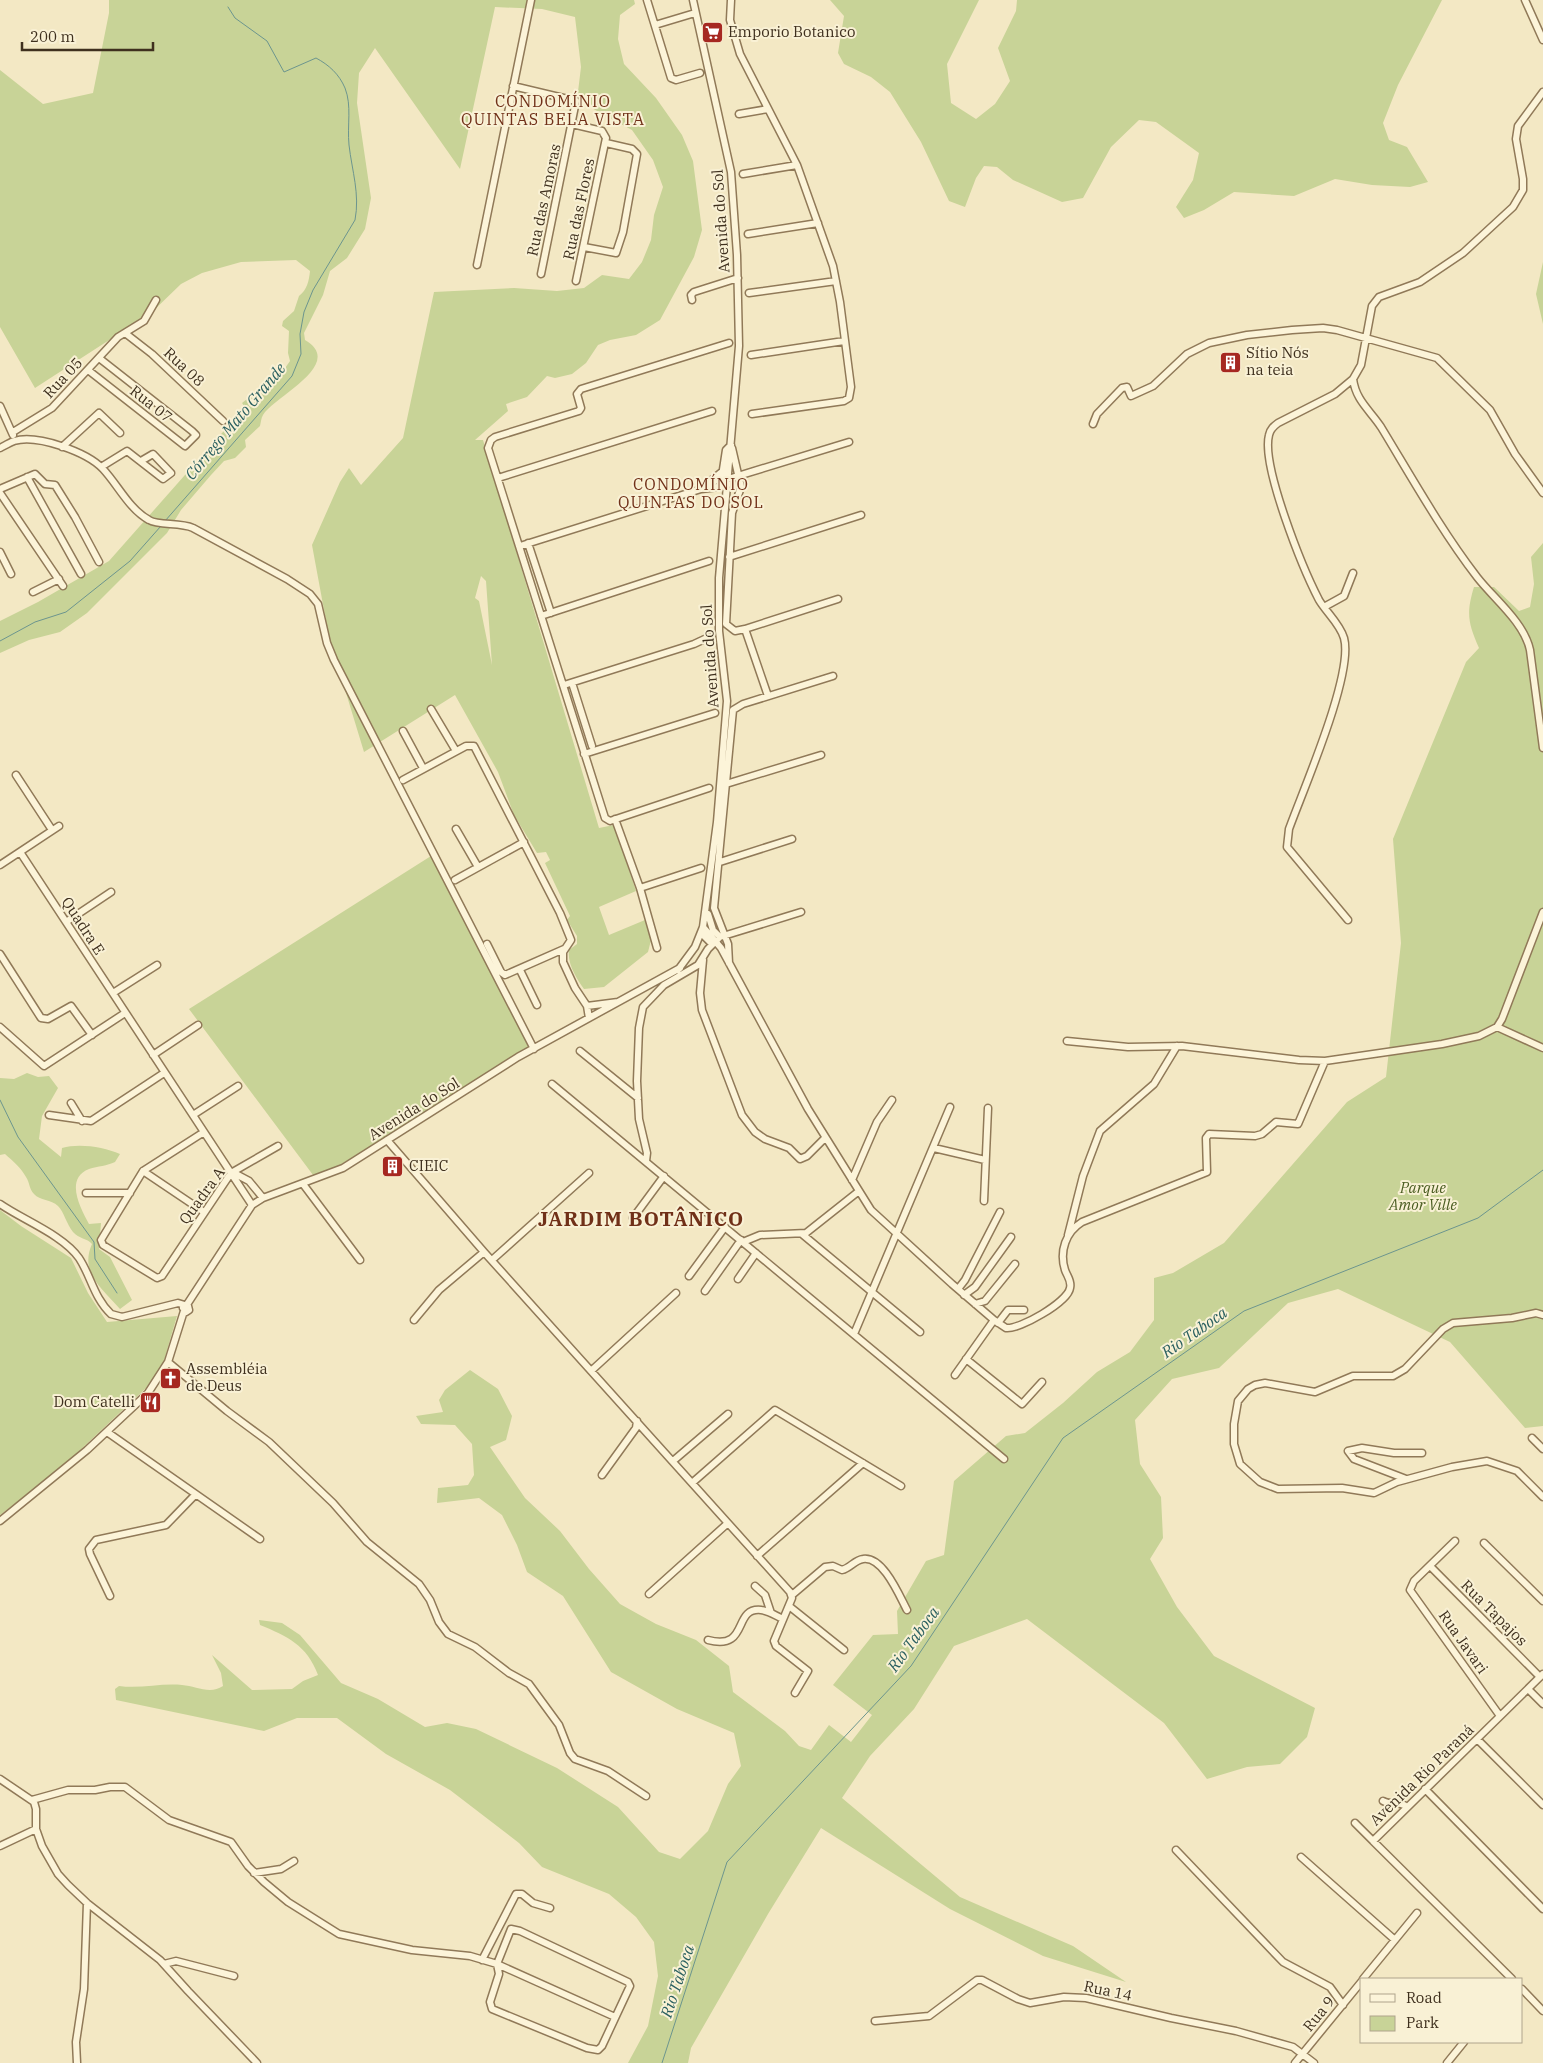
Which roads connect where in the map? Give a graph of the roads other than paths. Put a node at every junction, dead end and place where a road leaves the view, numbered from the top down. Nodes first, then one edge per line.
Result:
1 (531, 0) edge
2 (647, 0) edge
3 (693, 0) edge
4 (730, 0) edge
5 (1525, 0) edge
6 (695, 12) junction
7 (655, 25) junction
8 (1543, 40) edge
9 (700, 73) dead end
10 (513, 86) junction
11 (1543, 92) edge
12 (768, 109) junction
13 (739, 114) dead end
14 (572, 124) junction
15 (606, 143) junction
16 (796, 165) junction
17 (743, 174) dead end
18 (818, 223) junction
19 (748, 234) dead end
20 (584, 246) junction
21 (477, 265) dead end
22 (541, 274) dead end
23 (738, 278) junction
24 (576, 281) dead end
25 (836, 281) junction
26 (749, 293) dead end
27 (156, 300) dead end
28 (692, 300) dead end
29 (125, 333) junction
30 (1365, 338) junction
31 (844, 341) junction
32 (729, 343) dead end
33 (751, 354) dead end
34 (99, 358) junction
35 (88, 370) junction
36 (1353, 379) junction
37 (0, 406) edge
38 (712, 411) dead end
39 (752, 414) dead end
40 (224, 421) dead end
41 (1093, 424) dead end
42 (13, 432) junction
43 (120, 433) dead end
44 (14, 441) junction
45 (849, 442) dead end
46 (731, 445) junction
47 (62, 446) junction
48 (0, 448) edge
49 (141, 460) junction
50 (101, 467) junction
51 (27, 477) junction
52 (740, 477) junction
53 (498, 478) junction
54 (724, 480) junction
55 (702, 489) junction
56 (0, 491) edge
57 (1543, 493) edge
58 (861, 515) dead end
59 (528, 543) junction
60 (520, 546) junction
61 (0, 552) edge
62 (729, 557) junction
63 (709, 561) dead end
64 (99, 562) dead end
65 (1353, 573) dead end
66 (11, 574) dead end
67 (81, 574) dead end
68 (59, 579) junction
69 (542, 585) junction
70 (63, 586) dead end
71 (532, 588) junction
72 (33, 592) dead end
73 (838, 598) dead end
74 (1324, 607) junction
75 (552, 613) junction
76 (541, 616) junction
77 (745, 629) junction
78 (709, 637) dead end
79 (833, 676) dead end
80 (564, 685) junction
81 (573, 686) dead end
82 (768, 696) junction
83 (431, 710) dead end
84 (715, 713) dead end
85 (583, 716) junction
86 (573, 720) junction
87 (403, 731) dead end
88 (592, 746) dead end
89 (1543, 748) edge
90 (456, 751) junction
91 (584, 754) junction
92 (821, 755) dead end
93 (423, 768) junction
94 (16, 775) dead end
95 (403, 780) dead end
96 (726, 784) junction
97 (709, 788) dead end
98 (615, 819) junction
99 (59, 826) dead end
100 (456, 829) dead end
101 (52, 830) junction
102 (792, 839) dead end
103 (524, 842) junction
104 (20, 852) junction
105 (720, 862) junction
106 (0, 865) edge
107 (478, 868) junction
108 (701, 868) dead end
109 (455, 880) dead end
110 (640, 888) junction
111 (111, 892) dead end
112 (708, 896) junction
113 (801, 912) dead end
114 (1543, 912) edge
115 (708, 914) junction
116 (1348, 920) dead end
117 (66, 922) junction
118 (703, 931) junction
119 (714, 932) junction
120 (718, 939) junction
121 (487, 944) dead end
122 (729, 946) junction
123 (657, 948) dead end
124 (721, 948) junction
125 (564, 949) junction
126 (0, 954) edge
127 (704, 958) junction
128 (729, 963) junction
129 (157, 965) dead end
130 (520, 970) junction
131 (114, 993) junction
132 (621, 1002) junction
133 (537, 1005) dead end
134 (588, 1006) junction
135 (125, 1013) junction
136 (589, 1018) junction
137 (198, 1025) dead end
138 (0, 1027) edge
139 (1497, 1027) junction
140 (92, 1034) junction
141 (1067, 1041) dead end
142 (1177, 1046) junction
143 (1543, 1048) edge
144 (534, 1049) junction
145 (580, 1050) dead end
146 (153, 1055) junction
147 (1325, 1061) junction
148 (164, 1073) junction
149 (552, 1084) dead end
150 (238, 1086) dead end
151 (638, 1098) junction
152 (892, 1100) dead end
153 (71, 1103) dead end
154 (950, 1107) dead end
155 (988, 1108) dead end
156 (49, 1115) dead end
157 (193, 1115) junction
158 (82, 1121) junction
159 (204, 1132) junction
160 (825, 1138) junction
161 (387, 1140) junction
162 (278, 1146) dead end
163 (934, 1148) junction
164 (986, 1160) junction
165 (646, 1161) junction
166 (143, 1172) junction
167 (231, 1172) junction
168 (589, 1172) dead end
169 (664, 1176) junction
170 (852, 1180) junction
171 (303, 1184) junction
172 (859, 1191) junction
173 (86, 1193) dead end
174 (130, 1193) junction
175 (263, 1198) junction
176 (984, 1201) dead end
177 (0, 1204) edge
178 (252, 1205) junction
179 (204, 1212) junction
180 (1000, 1212) dead end
181 (633, 1218) dead end
182 (725, 1227) junction
183 (802, 1234) junction
184 (896, 1234) junction
185 (1011, 1236) dead end
186 (1068, 1236) junction
187 (742, 1241) junction
188 (484, 1252) junction
189 (756, 1254) junction
190 (360, 1260) dead end
191 (492, 1260) junction
192 (1016, 1264) dead end
193 (689, 1276) dead end
194 (738, 1279) dead end
195 (958, 1289) junction
196 (705, 1291) dead end
197 (872, 1292) junction
198 (676, 1293) dead end
199 (964, 1294) junction
200 (975, 1304) junction
201 (186, 1309) junction
202 (1024, 1310) dead end
203 (1543, 1315) edge
204 (414, 1320) dead end
205 (997, 1323) junction
206 (920, 1332) dead end
207 (854, 1334) junction
208 (966, 1359) junction
209 (168, 1362) junction
210 (591, 1371) junction
211 (955, 1375) dead end
212 (1042, 1382) dead end
213 (728, 1414) dead end
214 (637, 1421) junction
215 (107, 1432) junction
216 (1532, 1438) dead end
217 (1543, 1449) edge
218 (1422, 1453) dead end
219 (1004, 1459) dead end
220 (673, 1461) junction
221 (863, 1463) junction
222 (602, 1475) dead end
223 (1408, 1480) junction
224 (692, 1483) junction
225 (901, 1486) dead end
226 (195, 1494) junction
227 (1543, 1497) edge
228 (0, 1521) edge
229 (728, 1523) junction
230 (260, 1539) dead end
231 (1455, 1541) dead end
232 (1484, 1543) dead end
233 (757, 1556) junction
234 (1430, 1566) junction
235 (755, 1586) dead end
236 (649, 1594) dead end
237 (792, 1595) junction
238 (110, 1596) dead end
239 (1543, 1601) edge
240 (788, 1606) junction
241 (907, 1610) dead end
242 (771, 1613) junction
243 (783, 1619) junction
244 (708, 1640) dead end
245 (844, 1650) dead end
246 (1541, 1676) edge
247 (1528, 1689) junction
248 (795, 1693) dead end
249 (1543, 1704) edge
250 (1500, 1716) junction
251 (1477, 1738) junction
252 (0, 1779) edge
253 (1425, 1790) junction
254 (646, 1796) dead end
255 (32, 1800) junction
256 (1383, 1801) dead end
257 (1543, 1805) edge
258 (1407, 1807) junction
259 (1356, 1823) dead end
260 (36, 1829) junction
261 (1373, 1841) junction
262 (0, 1846) edge
263 (1176, 1850) dead end
264 (1301, 1857) dead end
265 (294, 1861) dead end
266 (254, 1873) junction
267 (87, 1903) junction
268 (550, 1908) dead end
269 (1543, 1909) edge
270 (1417, 1913) dead end
271 (1395, 1940) junction
272 (482, 1960) junction
273 (164, 1964) junction
274 (497, 1964) junction
275 (234, 1976) dead end
276 (1365, 1978) edge
277 (1511, 1978) edge
278 (1360, 1984) edge
279 (1523, 1990) edge
280 (1343, 2005) junction
281 (1543, 2011) edge
282 (615, 2017) junction
283 (876, 2021) dead end
284 (1463, 2043) edge
285 (1302, 2054) junction
286 (77, 2063) edge
287 (258, 2063) edge
288 (1295, 2063) edge
289 (1314, 2063) edge
290 (1446, 2063) edge

1 - 10 street
2 - 7 street
3 - 6 street, Avenida do Sol
4 - 12 street
5 - 8 street
6 - 7 street
6 - 23 street, Avenida do Sol
7 - 9 street
10 - 14 street, Rua das Amoras
10 - 21 street
11 - 30 street
12 - 13 street
12 - 16 street
14 - 15 street
14 - 22 street, Rua das Amoras
15 - 20 street, Rua das Flores
15 - 20 street
16 - 17 street
16 - 18 street
18 - 19 street
18 - 25 street
20 - 24 street, Rua das Flores
23 - 28 street
23 - 46 street, Avenida do Sol
25 - 26 street
25 - 31 street
27 - 29 street, Rua 05
29 - 34 street, Rua 05
29 - 40 street, Rua 08
30 - 36 street
30 - 41 street
30 - 57 street
31 - 33 street
31 - 39 street
32 - 53 street
34 - 35 street, Rua 05
34 - 35 street, Rua 07
35 - 42 street, Rua 05
36 - 74 street
36 - 89 street
37 - 42 street
38 - 53 street
42 - 44 street
43 - 47 street
44 - 47 street
44 - 48 street
45 - 52 street
46 - 52 street
46 - 54 street, Avenida do Sol
47 - 50 street
49 - 49 street
49 - 50 street
50 - 144 street
51 - 56 street
51 - 64 street
51 - 67 street
52 - 54 street
52 - 62 street
53 - 60 street
54 - 55 street
54 - 55 street
54 - 112 street, Avenida do Sol
55 - 59 street
56 - 68 street
58 - 62 street
59 - 60 street
59 - 69 street
60 - 71 street
61 - 66 street
62 - 77 street
63 - 75 street
65 - 74 street
68 - 70 street
68 - 72 street
69 - 71 street
69 - 75 street
71 - 76 street
73 - 77 street
74 - 116 street
75 - 76 street
76 - 80 street
77 - 82 street
78 - 80 street
79 - 82 street
80 - 86 street
81 - 85 street
82 - 96 street
83 - 90 street
84 - 91 street
85 - 86 street
85 - 88 street
86 - 91 street
87 - 93 street
90 - 93 street
90 - 103 street
91 - 98 street
92 - 96 street
93 - 95 street
94 - 101 street
96 - 105 street
97 - 98 street
98 - 110 street
99 - 101 street
100 - 107 street
101 - 104 street
102 - 105 street
103 - 107 street
103 - 125 street
104 - 106 street
104 - 117 street, Quadra E
105 - 120 street
107 - 109 street
108 - 110 street
110 - 123 street
111 - 117 street
112 - 115 street, Avenida do Sol
112 - 118 street, Avenida do Sol
113 - 120 street
114 - 139 street
115 - 118 street, Avenida do Sol
115 - 119 street
117 - 131 street, Quadra E
118 - 119 street
118 - 120 street
118 - 132 street, Avenida do Sol
119 - 120 street
120 - 122 street
120 - 124 street
120 - 127 street
121 - 130 street
122 - 124 street
122 - 128 street
124 - 128 street
125 - 130 street
125 - 134 street
126 - 140 street
127 - 151 street
127 - 160 street
128 - 160 street
129 - 131 street
130 - 133 street
131 - 135 street, Quadra E
132 - 134 street
132 - 136 street, Avenida do Sol
134 - 136 street
135 - 140 street
135 - 146 street, Quadra E
136 - 144 street, Avenida do Sol
137 - 146 street
138 - 140 street
139 - 143 street
139 - 147 street
141 - 142 street
142 - 147 street
142 - 186 street
144 - 161 street, Avenida do Sol
145 - 151 street
146 - 148 street, Quadra E
147 - 186 street
148 - 157 street, Quadra E
148 - 158 street
149 - 165 street
150 - 157 street
151 - 165 street
152 - 170 street
153 - 158 street
154 - 163 street
155 - 164 street
156 - 158 street
157 - 159 street, Quadra E
159 - 166 street
159 - 167 street, Quadra E
160 - 170 street
161 - 171 street, Avenida do Sol
161 - 188 street
162 - 167 street, Quadra A
163 - 164 street
163 - 184 street
164 - 176 street
165 - 169 street
166 - 174 street
166 - 179 street
167 - 175 street
167 - 178 street, Quadra E
167 - 179 street, Quadra A
168 - 191 street
169 - 181 street
169 - 182 street
170 - 172 street
171 - 175 street, Avenida do Sol
171 - 190 street
172 - 183 street
172 - 184 street
173 - 174 street
174 - 179 street, Quadra A
175 - 178 street, Avenida do Sol
177 - 201 street
178 - 201 street, Avenida do Sol
180 - 195 street
182 - 187 street
182 - 193 street
183 - 187 street
183 - 197 street
184 - 195 street
184 - 197 street
185 - 199 street
186 - 205 street
187 - 189 street
187 - 196 street
188 - 191 street
188 - 204 street
189 - 194 street
189 - 207 street
191 - 210 street
192 - 200 street
195 - 199 street
197 - 206 street
197 - 207 street
198 - 210 street
199 - 200 street
200 - 205 street
201 - 209 street, Avenida do Sol
202 - 205 street
203 - 223 street
205 - 208 street
207 - 219 street
208 - 211 street
208 - 212 street
209 - 215 street, Avenida do Sol
209 - 254 street
210 - 214 street
213 - 220 street
214 - 220 street
214 - 222 street
215 - 226 street
215 - 228 street, Avenida do Sol
216 - 217 street
218 - 223 street
220 - 224 street
221 - 224 street
221 - 225 street
221 - 233 street
223 - 227 street
224 - 229 street
226 - 230 street
226 - 238 street
229 - 233 street
229 - 236 street
231 - 234 street
232 - 239 street
233 - 237 street
234 - 246 street, Rua Tapajos
234 - 250 street, Rua Javari
235 - 242 street
237 - 240 street
237 - 241 street
240 - 243 street
240 - 245 street
242 - 243 street
242 - 244 street
243 - 248 street
246 - 247 street, Avenida Rio Paraná
247 - 249 street
247 - 250 street, Avenida Rio Paraná
250 - 251 street, Avenida Rio Paraná
251 - 253 street, Avenida Rio Paraná
251 - 257 street
252 - 255 street
253 - 258 street, Avenida Rio Paraná
253 - 269 street
255 - 260 street
255 - 266 street
256 - 258 street
258 - 261 street, Avenida Rio Paraná
259 - 261 street
260 - 262 street
260 - 267 street
261 - 277 street, Avenida Rio Paraná
263 - 280 street
264 - 271 street
265 - 266 street
266 - 272 street
267 - 273 street
267 - 286 street
268 - 272 street
270 - 271 street, Rua 9
271 - 276 street, Rua 9
272 - 274 street
273 - 275 street
273 - 287 street
274 - 282 street
274 - 282 street
274 - 282 street
278 - 280 street, Rua 9
279 - 281 street
280 - 285 street, Rua 9
283 - 285 street, Rua 14
284 - 290 street
285 - 288 street, Rua 9
285 - 289 street, Rua 14

